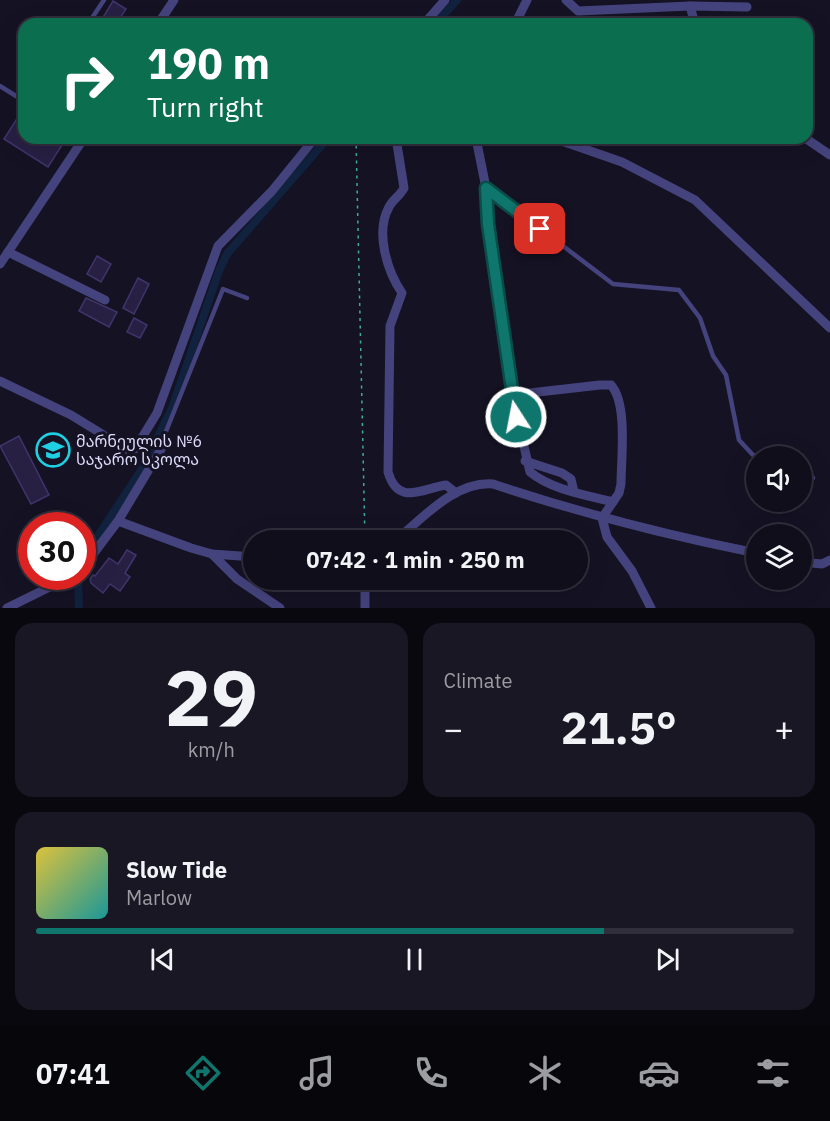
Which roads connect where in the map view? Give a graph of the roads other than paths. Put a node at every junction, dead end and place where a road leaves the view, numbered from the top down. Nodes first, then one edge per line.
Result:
1 (104, 0) edge
2 (174, 0) edge
3 (445, 0) edge
4 (527, 0) edge
5 (566, 0) edge
6 (690, 6) junction
7 (747, 7) dead end
8 (92, 18) edge
9 (162, 18) edge
10 (429, 18) edge
11 (518, 18) edge
12 (693, 18) edge
13 (0, 86) edge
14 (18, 97) edge
15 (813, 143) edge
16 (78, 144) edge
17 (310, 144) edge
18 (397, 144) edge
19 (477, 144) edge
20 (570, 144) edge
21 (830, 155) edge
22 (486, 188) junction
23 (8, 252) junction
24 (0, 264) edge
25 (247, 298) dead end
26 (105, 300) dead end
27 (830, 328) edge
28 (0, 381) edge
29 (512, 395) junction
30 (166, 441) joint
31 (746, 447) edge
32 (456, 493) junction
33 (613, 502) junction
34 (602, 518) junction
35 (118, 521) junction
36 (409, 530) edge
37 (96, 551) edge
38 (746, 551) edge
39 (212, 554) junction
40 (243, 556) edge
41 (830, 560) edge
42 (812, 563) edge
43 (44, 590) edge
44 (365, 590) edge
45 (7, 608) edge
46 (280, 608) edge
47 (365, 608) edge
48 (651, 608) edge

1 - 8 lane
2 - 9 street
3 - 10 street
4 - 11 street
5 - 6 street
6 - 7 street
6 - 12 street
13 - 14 lane
15 - 21 street
16 - 23 street
17 - 28 street
18 - 32 street
19 - 22 street
20 - 27 street
22 - 29 street
22 - 31 lane
23 - 24 street
23 - 26 street
25 - 30 lane
29 - 33 street
29 - 33 street
30 - 35 street
32 - 34 street
32 - 36 street
33 - 34 street
34 - 38 street
34 - 48 street
35 - 37 street
35 - 39 street
39 - 40 street
39 - 46 street
41 - 42 street
43 - 45 street
44 - 47 street

